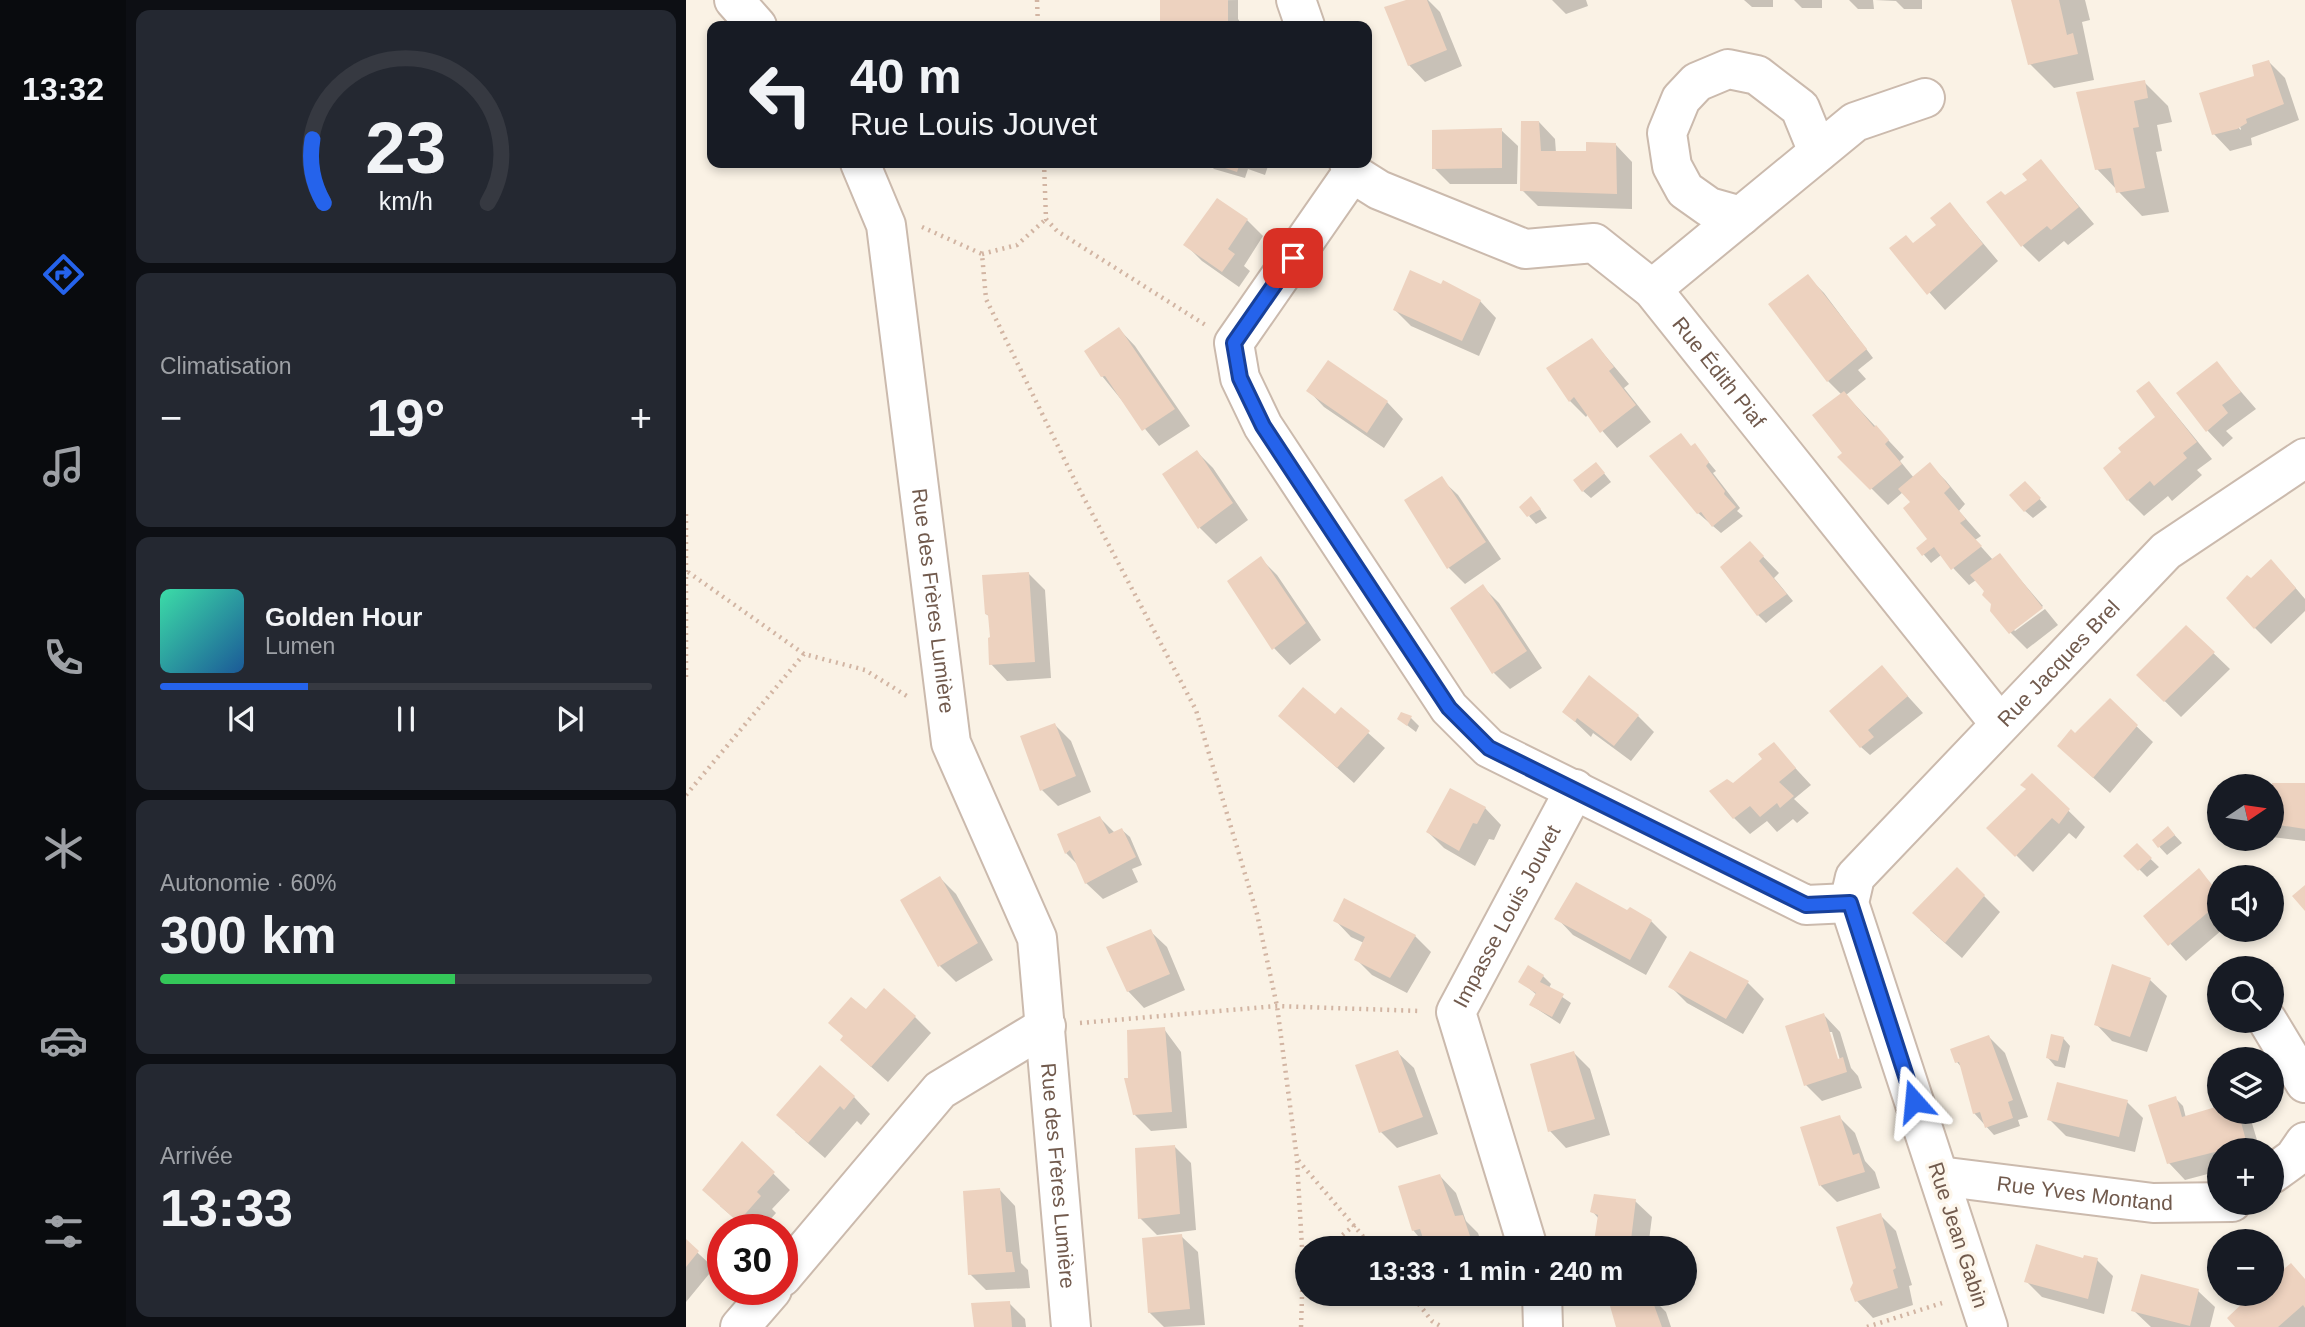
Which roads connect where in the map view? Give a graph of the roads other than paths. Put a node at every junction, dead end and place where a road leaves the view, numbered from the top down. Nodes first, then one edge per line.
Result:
1 (734, 0) edge
2 (1296, 0) edge
3 (753, 21) edge
4 (1303, 21) edge
5 (1925, 98) dead end
6 (1818, 152) junction
7 (862, 168) edge
8 (1350, 168) edge
9 (1741, 216) junction
10 (1652, 289) junction
11 (2305, 458) edge
12 (2000, 724) junction
13 (1575, 789) junction
14 (1850, 903) junction
15 (1046, 1026) junction
16 (2275, 1033) edge
17 (2305, 1083) edge
18 (2305, 1142) edge
19 (2284, 1165) edge
20 (1939, 1176) junction
21 (2207, 1202) edge
22 (1524, 1236) edge
23 (798, 1258) edge
24 (759, 1305) edge
25 (1542, 1306) edge
26 (740, 1327) edge
27 (1071, 1327) edge
28 (1543, 1327) edge
29 (1988, 1327) edge

1 - 3 street
2 - 4 street
5 - 6 street
6 - 9 street
6 - 9 street
7 - 15 street, Rue des Frères Lumière
8 - 10 street, Rue Édith Piaf
8 - 13 street
9 - 10 street
10 - 12 street, Rue Édith Piaf
11 - 12 street, Rue Jacques Brel
12 - 14 street, Rue Jacques Brel
13 - 14 street
13 - 22 street, Impasse Louis Jouvet
14 - 20 street, Rue Jean Gabin
15 - 23 street, Rue des Frères Lumière
15 - 27 street, Rue des Frères Lumière
16 - 17 street
18 - 19 street
20 - 21 street, Rue Yves Montand
20 - 29 street, Rue Jean Gabin
24 - 26 street
25 - 28 street

